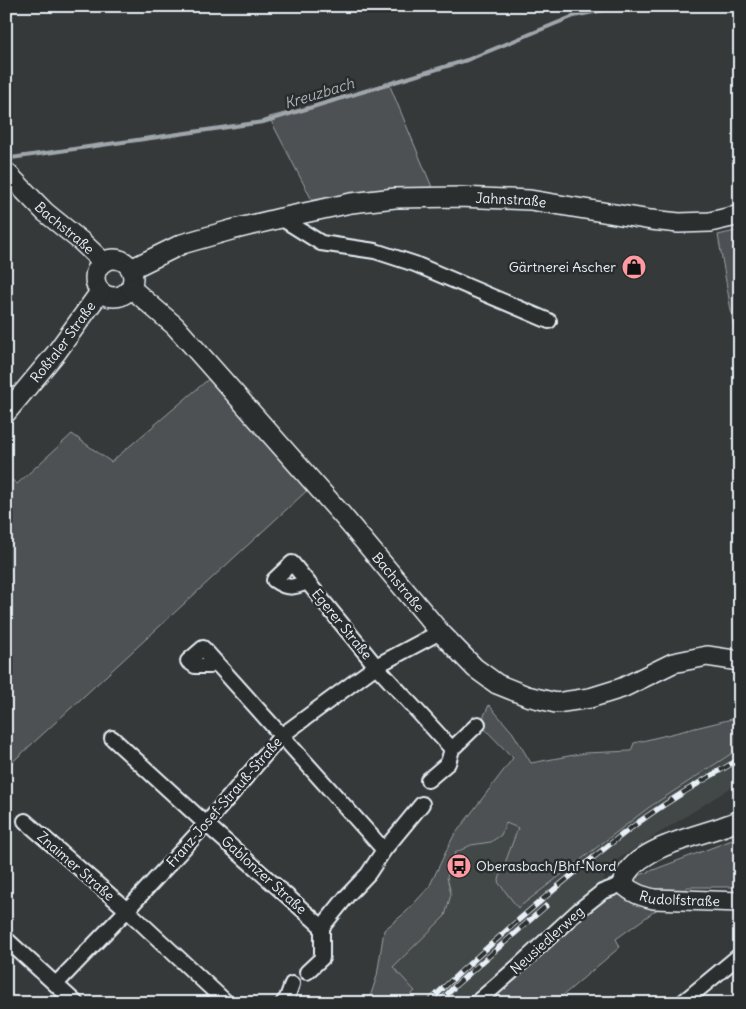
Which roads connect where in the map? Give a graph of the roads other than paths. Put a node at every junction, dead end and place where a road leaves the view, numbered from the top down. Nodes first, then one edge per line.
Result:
1 (6, 172) edge
2 (740, 215) edge
3 (281, 218) junction
4 (103, 262) junction
5 (131, 269) junction
6 (131, 288) junction
7 (100, 292) junction
8 (549, 321) dead end
9 (6, 413) edge
10 (307, 582) dead end
11 (440, 632) junction
12 (216, 662) dead end
13 (740, 662) edge
14 (376, 666) junction
15 (478, 724) dead end
16 (281, 736) junction
17 (112, 738) dead end
18 (452, 749) junction
19 (428, 780) dead end
20 (422, 804) dead end
21 (740, 820) edge
22 (25, 821) dead end
23 (206, 824) junction
24 (384, 850) junction
25 (623, 884) junction
26 (740, 902) edge
27 (127, 910) junction
28 (322, 927) junction
29 (6, 939) edge
30 (740, 955) edge
31 (307, 972) dead end
32 (56, 984) junction
33 (292, 984) dead end
34 (285, 1000) edge
35 (76, 1003) edge
36 (228, 1003) edge
37 (476, 1003) edge
38 (682, 1003) edge

1 - 4 street, Bachstraße
2 - 3 street, Jahnstraße
3 - 5 street, Jahnstraße
3 - 8 street
4 - 5 street
4 - 7 street
5 - 6 street
6 - 7 street
6 - 11 street, Bachstraße
7 - 9 street, Roßtaler Straße
10 - 14 street, Egerer Straße
11 - 13 street, Bachstraße
11 - 14 street, Franz-Josef-Strauß-Straße
12 - 16 street
14 - 16 street, Franz-Josef-Strauß-Straße
14 - 18 street, Egerer Straße
15 - 18 street
16 - 23 street, Franz-Josef-Strauß-Straße
16 - 24 street
17 - 23 street, Gablonzer Straße
18 - 19 street
20 - 24 street
21 - 25 street
22 - 27 street, Znaimer Straße
23 - 27 street, Franz-Josef-Strauß-Straße
23 - 28 street, Gablonzer Straße
24 - 28 street
25 - 26 street, Rudolfstraße
25 - 37 street, Neusiedlerweg
27 - 32 street, Franz-Josef-Strauß-Straße
27 - 36 street, Znaimer Straße
28 - 31 street
29 - 32 street
30 - 38 street
32 - 35 street
33 - 34 street

